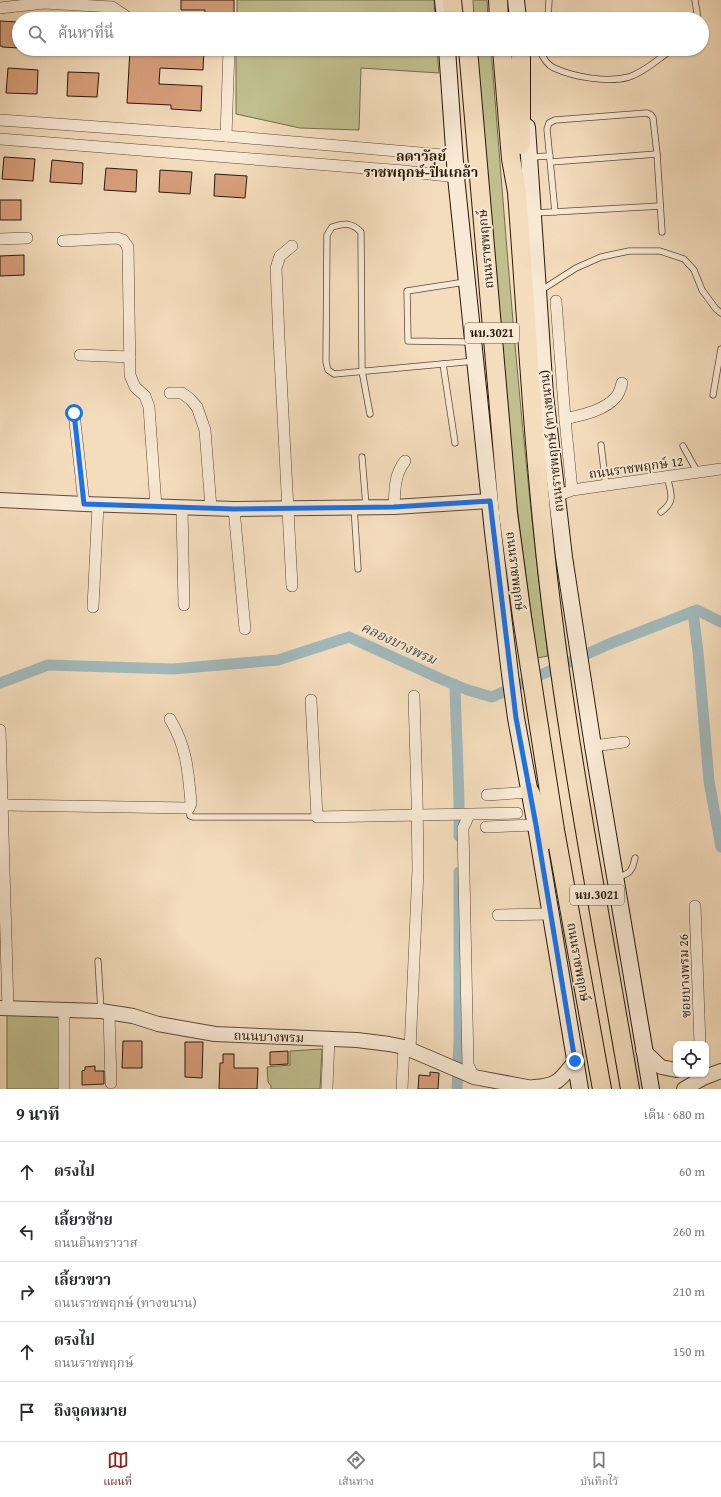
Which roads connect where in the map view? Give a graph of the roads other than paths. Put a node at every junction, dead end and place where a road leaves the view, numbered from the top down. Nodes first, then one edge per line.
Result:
1 (443, 0) edge
2 (452, 0) edge
3 (464, 0) edge
4 (498, 0) edge
5 (516, 0) edge
6 (549, 0) edge
7 (695, 0) edge
8 (0, 8) edge
9 (120, 12) edge
10 (444, 12) edge
11 (453, 12) edge
12 (465, 12) edge
13 (499, 12) edge
14 (517, 12) edge
15 (548, 12) edge
16 (697, 12) edge
17 (229, 56) edge
18 (448, 56) edge
19 (458, 56) edge
20 (469, 56) edge
21 (503, 56) edge
22 (521, 56) edge
23 (521, 56) edge
24 (542, 56) edge
25 (663, 56) edge
26 (0, 120) edge
27 (226, 136) junction
28 (0, 139) edge
29 (657, 154) junction
30 (455, 156) junction
31 (530, 158) junction
32 (551, 159) junction
33 (456, 176) junction
34 (479, 183) junction
35 (517, 192) junction
36 (660, 206) junction
37 (555, 212) junction
38 (532, 214) junction
39 (662, 232) dead end
40 (27, 238) dead end
41 (0, 239) edge
42 (63, 240) dead end
43 (292, 246) dead end
44 (468, 282) junction
45 (538, 292) junction
46 (556, 301) dead end
47 (721, 313) edge
48 (474, 342) junction
49 (721, 349) edge
50 (80, 355) dead end
51 (130, 357) junction
52 (475, 361) junction
53 (443, 364) junction
54 (362, 371) junction
55 (622, 383) dead end
56 (170, 393) dead end
57 (713, 395) dead end
58 (74, 413) dead end
59 (370, 414) dead end
60 (565, 419) junction
61 (455, 443) dead end
62 (600, 445) dead end
63 (683, 446) dead end
64 (362, 457) dead end
65 (405, 461) dead end
66 (721, 469) edge
67 (698, 472) junction
68 (667, 477) junction
69 (606, 486) junction
70 (572, 490) junction
71 (556, 496) junction
72 (0, 500) edge
73 (490, 501) junction
74 (91, 505) junction
75 (156, 507) junction
76 (288, 507) junction
77 (360, 507) junction
78 (394, 507) junction
79 (182, 508) junction
80 (211, 508) junction
81 (234, 509) junction
82 (661, 512) dead end
83 (358, 569) dead end
84 (292, 586) dead end
85 (184, 605) dead end
86 (93, 607) dead end
87 (245, 630) dead end
88 (414, 696) dead end
89 (311, 700) dead end
90 (170, 719) dead end
91 (0, 730) edge
92 (624, 742) dead end
93 (593, 746) junction
94 (530, 792) junction
95 (487, 795) dead end
96 (2, 805) junction
97 (189, 808) junction
98 (518, 813) dead end
99 (464, 815) junction
100 (418, 816) junction
101 (317, 817) junction
102 (486, 827) dead end
103 (536, 828) junction
104 (635, 858) dead end
105 (614, 879) junction
106 (695, 906) dead end
107 (550, 914) junction
108 (498, 915) dead end
109 (573, 928) junction
110 (98, 961) dead end
111 (4, 1008) edge
112 (64, 1010) junction
113 (105, 1012) junction
114 (329, 1039) junction
115 (700, 1041) edge
116 (407, 1049) junction
117 (643, 1050) junction
118 (575, 1061) junction
119 (673, 1069) edge
120 (715, 1072) edge
121 (471, 1076) junction
122 (111, 1083) dead end
123 (490, 1085) edge
124 (536, 1088) edge
125 (64, 1089) edge
126 (327, 1089) edge
127 (402, 1089) edge
128 (580, 1089) edge
129 (602, 1089) edge
130 (630, 1089) edge
131 (650, 1089) edge
132 (684, 1089) edge

1 - 10 main road
2 - 11 main road
3 - 12 main road
4 - 13 main road
5 - 14 main road
6 - 15 lane
7 - 16 lane
8 - 9 street
17 - 27 street
18 - 30 main road, นบ.3021
19 - 34 main road
20 - 34 main road, ถนนราชพฤกษ์ / นบ.3021
21 - 35 main road, นบ.3021
22 - 35 main road
23 - 31 main road, ถนนราชพฤกษ์ (ทางขนาน) / นบ.3021
24 - 25 lane
26 - 27 street
27 - 30 street
28 - 33 street
29 - 32 lane
29 - 32 lane
29 - 36 lane
30 - 33 main road, นบ.3021
31 - 32 lane
31 - 38 main road, ถนนราชพฤกษ์ (ทางขนาน) / นบ.3021
32 - 37 lane
33 - 44 main road, นบ.3021
34 - 109 main road, ถนนราชพฤกษ์ / นบ.3021
35 - 130 main road, นบ.3021
36 - 37 lane
36 - 39 lane
37 - 38 lane
38 - 45 main road, ถนนราชพฤกษ์ (ทางขนาน) / นบ.3021
40 - 41 street
42 - 51 street
43 - 76 street
44 - 48 main road, นบ.3021
44 - 48 lane
45 - 47 lane
45 - 71 main road, ถนนราชพฤกษ์ (ทางขนาน) / นบ.3021
46 - 60 street
48 - 52 main road, นบ.3021
49 - 57 lane
50 - 51 street
51 - 75 street
52 - 53 lane
52 - 73 main road, นบ.3021
53 - 54 lane
53 - 61 lane
54 - 54 lane
54 - 59 lane
55 - 60 street
56 - 80 street
58 - 74 street
60 - 70 street
62 - 69 lane
63 - 67 lane
64 - 77 lane
65 - 78 street
66 - 67 street, ถนนราชพฤกษ์ 12
67 - 68 street, ถนนราชพฤกษ์ 12
68 - 69 street, ถนนราชพฤกษ์ 12
68 - 82 lane
69 - 70 street, ถนนราชพฤกษ์ 12
70 - 71 street, ถนนราชพฤกษ์ 12
71 - 93 main road, ถนนราชพฤกษ์ (ทางขนาน) / นบ.3021
72 - 74 street
73 - 78 street
73 - 94 main road, นบ.3021
74 - 75 street
74 - 86 street
75 - 79 street
76 - 77 street
76 - 81 street
76 - 84 street
77 - 78 street
77 - 83 lane
79 - 80 street
79 - 85 street
80 - 81 street
81 - 87 street
88 - 100 street
89 - 101 street
90 - 97 street
91 - 96 street
92 - 93 street
93 - 105 main road, ถนนราชพฤกษ์ (ทางขนาน) / นบ.3021
94 - 95 street
94 - 103 main road, นบ.3021
94 - 109 main road
96 - 97 street
96 - 111 street
97 - 101 lane
98 - 99 street
99 - 100 street
99 - 121 street
100 - 101 street
100 - 116 street
102 - 103 street
103 - 107 main road, ถนนราชพฤกษ์ / นบ.3021
104 - 105 lane
105 - 117 main road, นบ.3021
106 - 115 street, ซอยบางพรม 26
107 - 108 street
107 - 118 main road, ถนนราชพฤกษ์ / นบ.3021
109 - 129 main road, ถนนราชพฤกษ์ / นบ.3021
110 - 113 lane
111 - 112 street, ถนนบางพรม
112 - 113 street, ถนนบางพรม
112 - 125 street
113 - 114 street, ถนนบางพรม
113 - 122 street
114 - 116 street, ถนนบางพรม
114 - 126 street
116 - 121 street, ถนนบางพรม
116 - 127 street
117 - 119 street
117 - 131 main road, นบ.3021
118 - 124 street, ถนนบางพรม
118 - 128 main road, ถนนราชพฤกษ์ / นบ.3021
120 - 132 street
121 - 123 street, ถนนบางพรม
123 - 124 street, ถนนบางพรม

